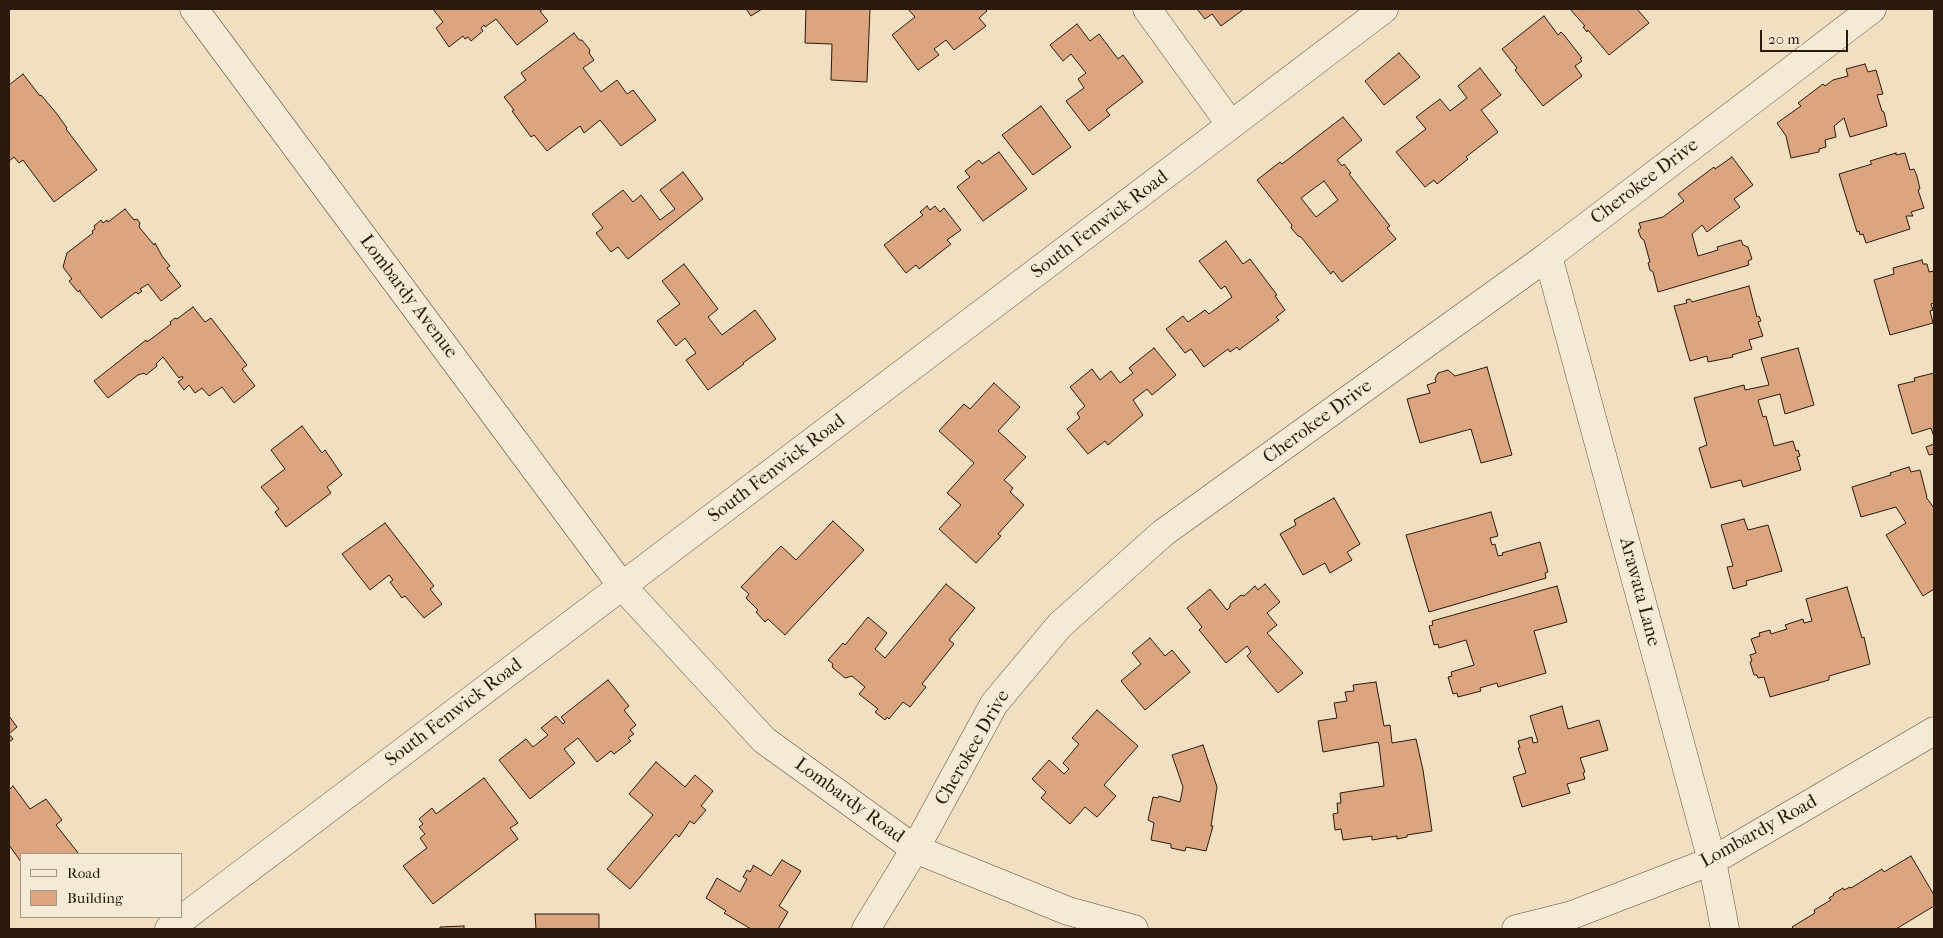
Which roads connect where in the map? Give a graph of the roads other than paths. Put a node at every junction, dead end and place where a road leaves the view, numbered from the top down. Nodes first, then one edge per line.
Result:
1 (194, 9) edge
2 (1147, 9) edge
3 (1384, 9) edge
4 (1872, 9) edge
5 (1232, 125) junction
6 (1548, 256) junction
7 (622, 586) junction
8 (1934, 731) edge
9 (915, 849) junction
10 (1712, 861) junction
11 (169, 929) edge
12 (866, 929) edge
13 (1134, 929) edge
14 (1516, 929) edge
15 (1725, 929) edge

1 - 7 street, Lombardy Avenue
2 - 5 street
3 - 5 street, South Fenwick Road
4 - 6 street, Cherokee Drive
5 - 7 street, South Fenwick Road
6 - 9 street, Cherokee Drive
6 - 10 street, Arawata Lane
7 - 9 street, Lombardy Road
7 - 11 street, South Fenwick Road
8 - 10 street, Lombardy Road
9 - 12 street, Cherokee Drive
9 - 13 street, Lombardy Road
10 - 14 street, Lombardy Road
10 - 15 street, Arawata Lane

